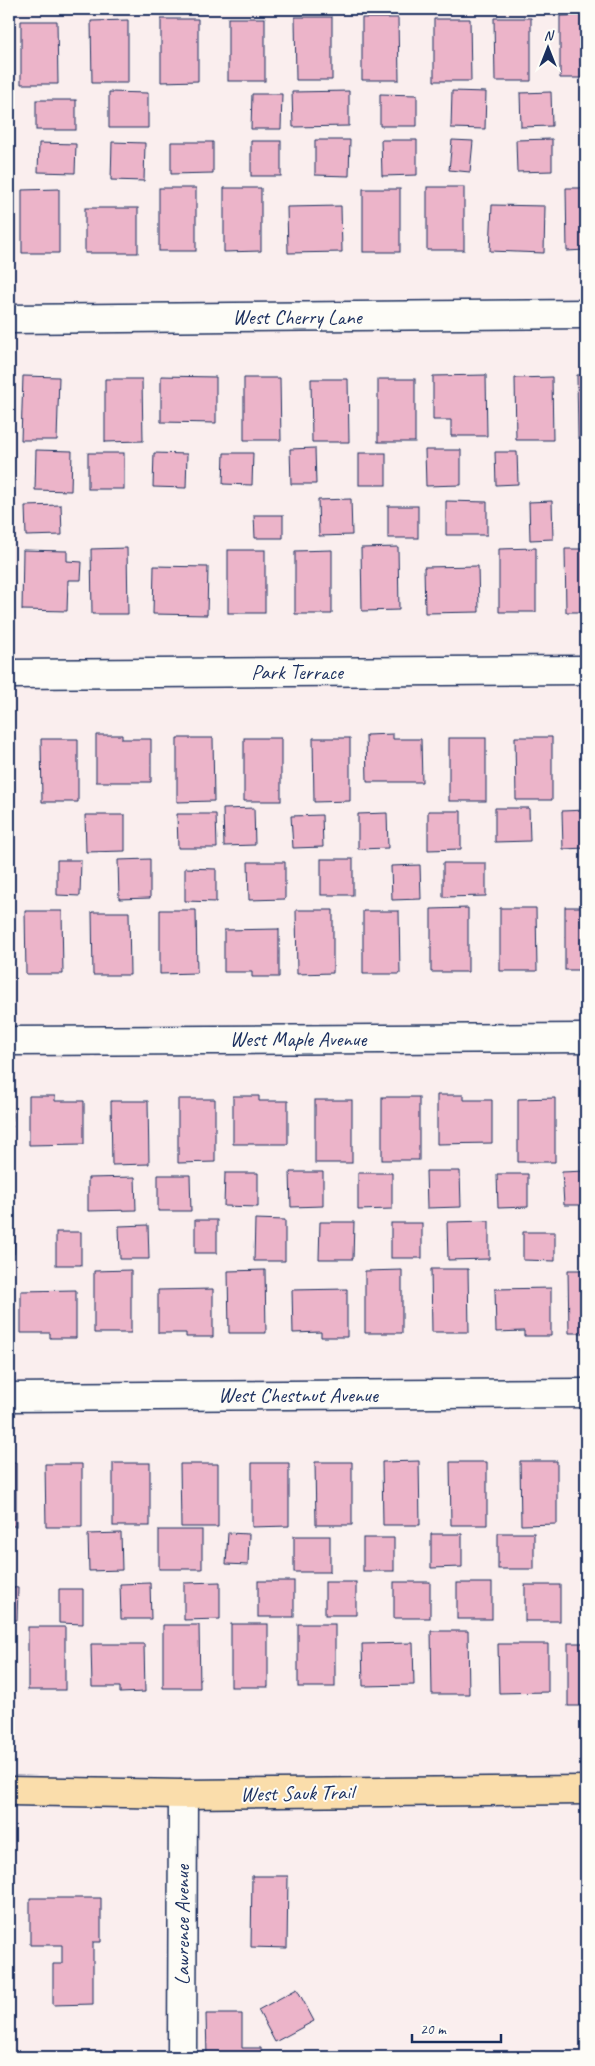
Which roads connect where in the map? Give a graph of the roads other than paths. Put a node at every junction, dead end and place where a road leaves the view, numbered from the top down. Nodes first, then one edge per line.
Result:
1 (586, 314) edge
2 (9, 319) edge
3 (586, 670) edge
4 (9, 674) edge
5 (586, 1038) edge
6 (9, 1041) edge
7 (586, 1393) edge
8 (9, 1397) edge
9 (586, 1790) edge
10 (9, 1791) edge
11 (183, 1794) junction
12 (182, 2057) edge

1 - 2 street, West Cherry Lane
3 - 4 street, Park Terrace
5 - 6 street, West Maple Avenue
7 - 8 street, West Chestnut Avenue
9 - 11 main road, West Sauk Trail
10 - 11 main road, West Sauk Trail
11 - 12 street, Lawrence Avenue

